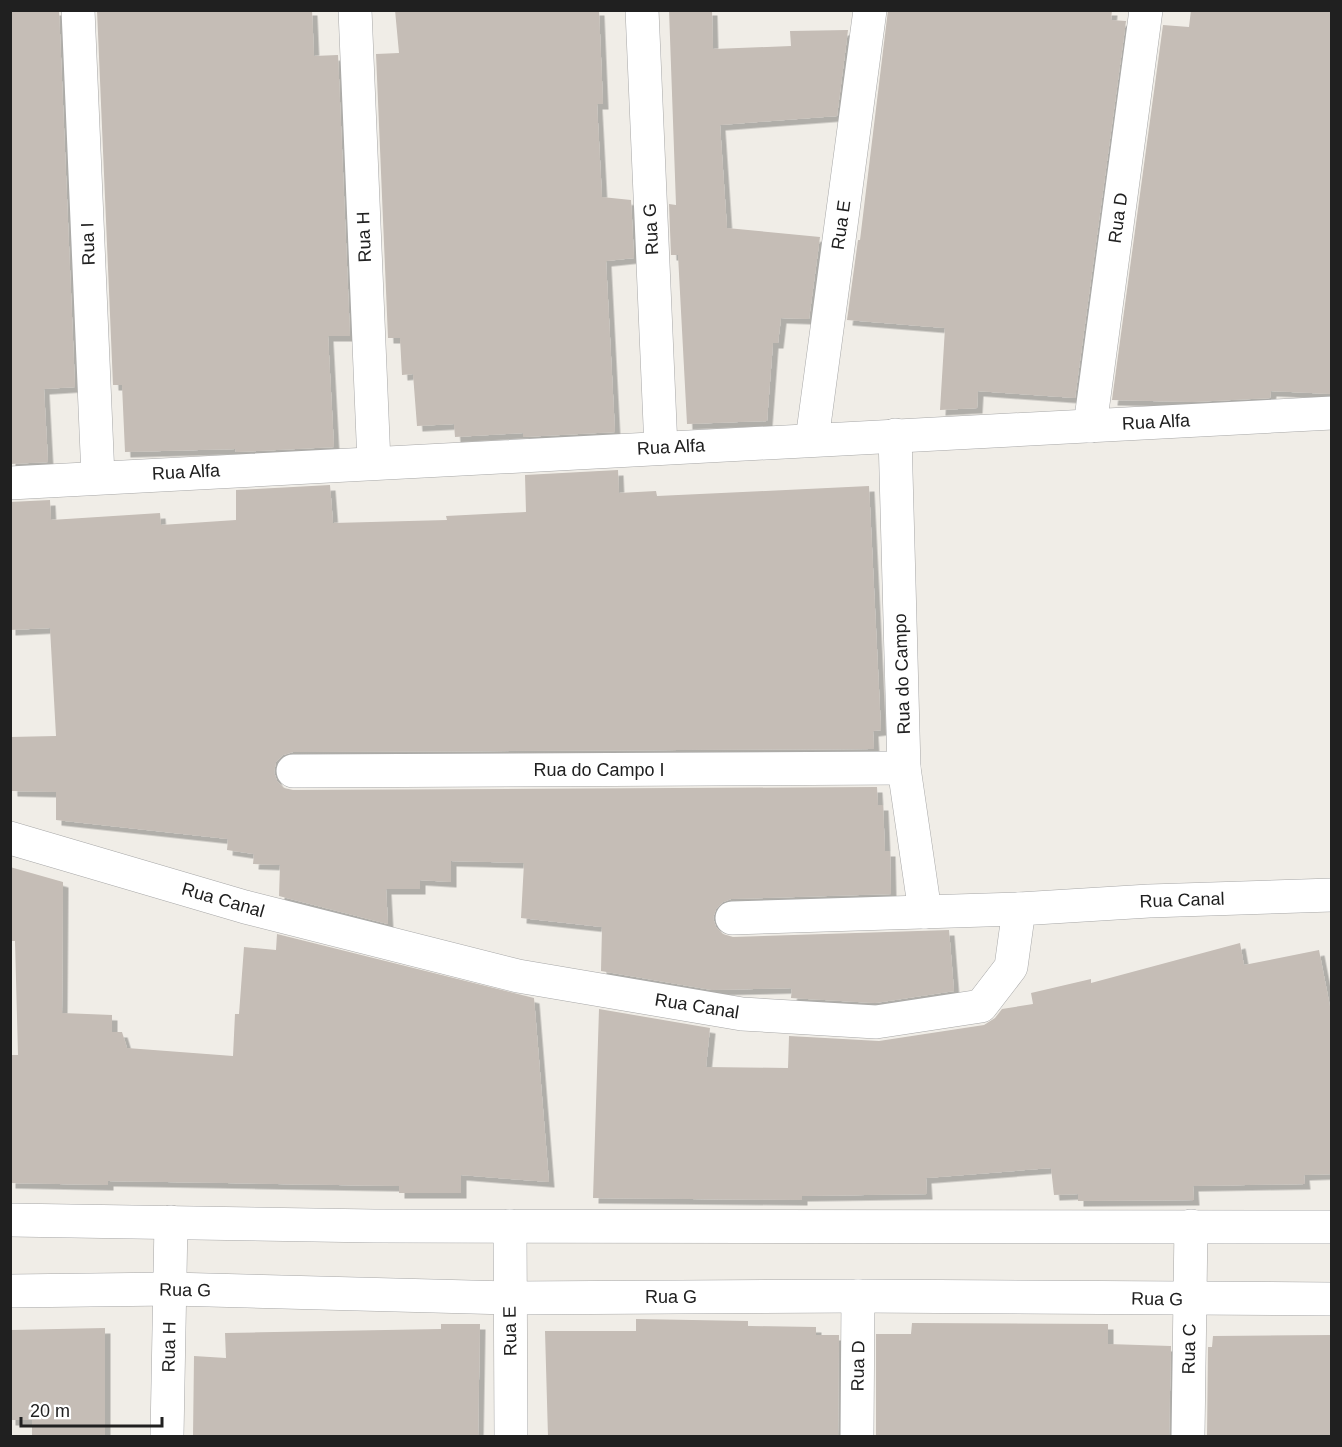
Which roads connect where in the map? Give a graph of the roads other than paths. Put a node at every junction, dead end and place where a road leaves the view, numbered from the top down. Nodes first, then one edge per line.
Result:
1 (78, 10) edge
2 (355, 10) edge
3 (642, 10) edge
4 (870, 10) edge
5 (1146, 10) edge
6 (1332, 413) edge
7 (1090, 426) junction
8 (895, 435) junction
9 (812, 440) junction
10 (661, 448) junction
11 (374, 463) junction
12 (98, 477) junction
13 (10, 483) edge
14 (904, 768) junction
15 (293, 771) dead end
16 (10, 838) edge
17 (1332, 896) edge
18 (1019, 909) junction
19 (925, 912) junction
20 (732, 918) dead end
21 (10, 1220) edge
22 (171, 1222) junction
23 (510, 1226) junction
24 (1191, 1226) junction
25 (1332, 1227) edge
26 (171, 1290) junction
27 (10, 1291) edge
28 (858, 1296) junction
29 (509, 1298) junction
30 (1190, 1299) junction
31 (1332, 1299) edge
32 (167, 1437) edge
33 (511, 1437) edge
34 (857, 1437) edge
35 (1188, 1437) edge

1 - 12 street, Rua I
2 - 11 street, Rua H
3 - 10 street, Rua G
4 - 9 street, Rua E
5 - 7 street, Rua D
6 - 7 street, Rua Alfa
7 - 8 street, Rua Alfa
8 - 9 street, Rua Alfa
8 - 14 street, Rua do Campo
9 - 10 street, Rua Alfa
10 - 11 street, Rua Alfa
11 - 12 street, Rua Alfa
12 - 13 street, Rua Alfa
14 - 15 street, Rua do Campo I
14 - 19 street, Rua do Campo
16 - 18 street, Rua Canal
17 - 18 street, Rua Canal
18 - 19 street
19 - 20 street
21 - 22 street
22 - 23 street
22 - 26 street, Rua H
23 - 24 street
23 - 29 street, Rua E
24 - 25 street
24 - 30 street, Rua C
26 - 27 street, Rua G
26 - 29 street, Rua G
26 - 32 street, Rua H
28 - 29 street, Rua G
28 - 30 street, Rua G
28 - 34 street, Rua D
29 - 33 street, Rua E
30 - 31 street, Rua G
30 - 35 street, Rua C

